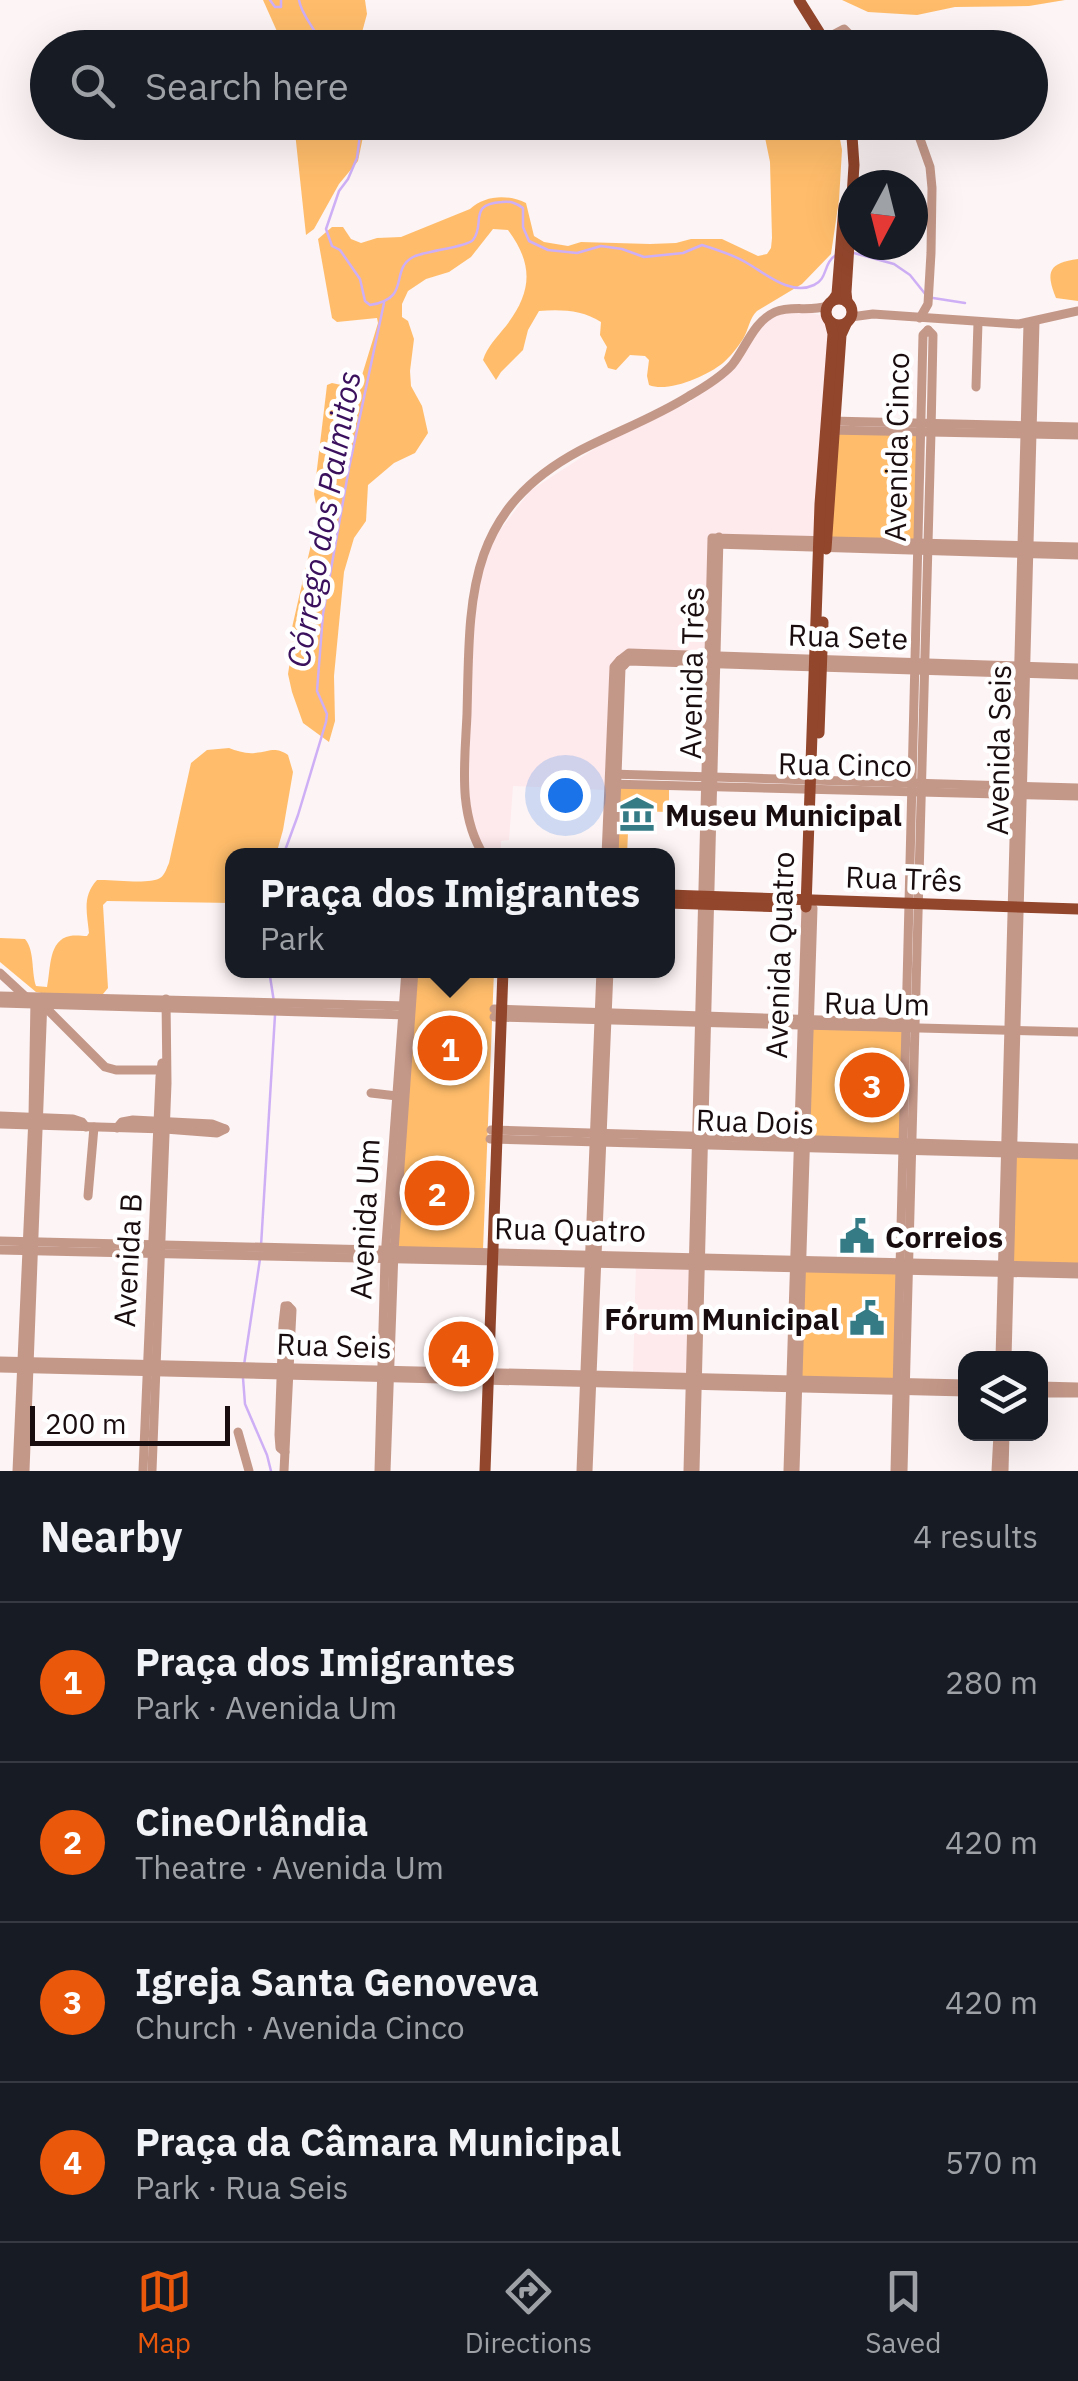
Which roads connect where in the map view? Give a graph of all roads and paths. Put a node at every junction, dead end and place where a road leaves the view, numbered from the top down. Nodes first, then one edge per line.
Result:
1 (799, 0) edge
2 (819, 30) edge
3 (851, 140) edge
4 (921, 140) edge
5 (842, 281) junction
6 (1078, 311) edge
7 (829, 312) junction
8 (849, 312) junction
9 (920, 318) junction
10 (978, 322) junction
11 (1031, 323) junction
12 (833, 384) junction
13 (976, 387) dead end
14 (830, 425) junction
15 (926, 428) junction
16 (1078, 428) edge
17 (1028, 430) junction
18 (1078, 435) edge
19 (822, 544) junction
20 (1078, 547) edge
21 (923, 548) junction
22 (1025, 550) junction
23 (1077, 555) edge
24 (713, 661) junction
25 (818, 664) junction
26 (920, 666) junction
27 (1022, 670) junction
28 (1073, 671) edge
29 (614, 779) junction
30 (709, 781) junction
31 (814, 784) junction
32 (917, 787) junction
33 (1078, 788) edge
34 (1019, 790) junction
35 (1078, 796) edge
36 (480, 848) edge
37 (610, 848) edge
38 (675, 896) edge
39 (706, 901) junction
40 (675, 903) edge
41 (810, 904) junction
42 (914, 907) junction
43 (1015, 910) junction
44 (1078, 912) edge
45 (0, 973) edge
46 (406, 978) edge
47 (412, 978) edge
48 (496, 978) edge
49 (502, 978) edge
50 (601, 978) edge
51 (608, 978) edge
52 (0, 1000) edge
53 (38, 1002) junction
54 (166, 1003) junction
55 (406, 1010) junction
56 (498, 1014) junction
57 (603, 1017) junction
58 (703, 1019) junction
59 (806, 1022) junction
60 (912, 1026) junction
61 (1012, 1028) junction
62 (1078, 1029) edge
63 (164, 1070) junction
64 (371, 1094) dead end
65 (401, 1096) junction
66 (0, 1116) edge
67 (36, 1121) junction
68 (0, 1124) edge
69 (161, 1125) junction
70 (90, 1127) junction
71 (494, 1135) junction
72 (598, 1138) junction
73 (700, 1141) junction
74 (802, 1143) junction
75 (908, 1147) junction
76 (1009, 1150) junction
77 (1078, 1152) edge
78 (88, 1196) dead end
79 (0, 1241) edge
80 (30, 1246) junction
81 (157, 1249) junction
82 (0, 1250) edge
83 (390, 1254) junction
84 (490, 1257) junction
85 (592, 1260) junction
86 (697, 1261) junction
87 (798, 1264) junction
88 (906, 1266) junction
89 (1006, 1269) junction
90 (1078, 1270) edge
91 (1004, 1351) edge
92 (0, 1365) edge
93 (26, 1365) junction
94 (151, 1368) junction
95 (286, 1371) junction
96 (386, 1375) junction
97 (486, 1376) junction
98 (588, 1380) junction
99 (694, 1381) junction
100 (795, 1384) junction
101 (902, 1387) junction
102 (958, 1388) edge
103 (1048, 1389) edge
104 (1078, 1390) edge
105 (238, 1432) dead end
106 (1000, 1441) edge
107 (1002, 1441) edge
108 (16, 1471) edge
109 (25, 1471) edge
110 (144, 1471) edge
111 (152, 1471) edge
112 (249, 1471) edge
113 (284, 1471) edge
114 (379, 1471) edge
115 (386, 1471) edge
116 (482, 1471) edge
117 (584, 1471) edge
118 (692, 1471) edge
119 (792, 1471) edge
120 (895, 1471) edge
121 (903, 1471) edge
122 (996, 1471) edge
123 (1004, 1471) edge

1 - 2 main road
3 - 5 main road
4 - 9 street
5 - 7 main road, Avenida Quatro
5 - 8 main road, Avenida Quatro
6 - 11 street
7 - 8 main road
7 - 8 main road
7 - 12 main road, Avenida Quatro
7 - 36 street
8 - 9 street
8 - 12 main road, Avenida Quatro
9 - 10 street
10 - 11 street
10 - 13 street
11 - 17 street, Avenida Seis
12 - 14 main road, Avenida Quatro
14 - 15 street
14 - 19 main road, Avenida Quatro
15 - 15 street, Avenida Cinco
15 - 17 street
15 - 21 street, Avenida Cinco
16 - 17 street
17 - 18 street
17 - 22 street, Avenida Seis
19 - 21 street
19 - 24 street, Avenida Três
19 - 25 main road, Avenida Quatro
20 - 22 street
20 - 23 street
21 - 22 street
21 - 26 street, Avenida Cinco
22 - 23 street
22 - 27 street, Avenida Seis
24 - 25 street, Rua Sete
24 - 29 street, Rua Sete
24 - 30 street, Avenida Três
25 - 26 street, Rua Sete
25 - 31 main road, Avenida Quatro
26 - 27 street, Rua Sete
26 - 32 street, Avenida Cinco
27 - 28 street, Rua Sete
27 - 34 street, Avenida Seis
29 - 30 street, Rua Cinco
29 - 37 street
30 - 31 street, Rua Cinco
30 - 39 street, Avenida Três
31 - 32 street, Rua Cinco
31 - 41 main road, Avenida Quatro
32 - 34 street, Rua Cinco
32 - 42 street, Avenida Cinco
33 - 34 street, Rua Cinco
34 - 35 street, Rua Cinco
34 - 43 street, Avenida Seis
38 - 39 main road, Rua Três
39 - 40 main road, Rua Três
39 - 41 main road, Rua Três
39 - 58 street, Avenida Três
41 - 42 main road, Rua Três
41 - 59 street, Avenida Quatro
42 - 43 main road, Rua Três
42 - 60 street, Avenida Cinco
43 - 44 main road, Rua Três
43 - 61 street, Avenida Seis
45 - 53 street
46 - 55 street, Avenida Um
47 - 55 street, Avenida Um
48 - 56 main road
49 - 56 main road
50 - 57 street
51 - 57 street
52 - 53 street
53 - 54 street
53 - 63 street
53 - 67 street
54 - 55 street
54 - 63 street, Avenida B
55 - 65 street, Avenida Um
56 - 57 street, Rua Um
56 - 71 main road
57 - 58 street, Rua Um
57 - 72 street
58 - 59 street, Rua Um
58 - 73 street, Avenida Três
59 - 60 street, Rua Um
59 - 74 street, Avenida Quatro
60 - 61 street, Rua Um
60 - 75 street, Avenida Cinco
61 - 62 street, Rua Um
61 - 76 street, Avenida Seis
63 - 69 street, Avenida B
64 - 65 street
65 - 83 street, Avenida Um
66 - 67 street
67 - 68 street
67 - 70 street
67 - 80 street
69 - 69 street
69 - 70 street
69 - 81 street, Avenida B
70 - 78 street
71 - 72 street, Rua Dois
71 - 84 main road
72 - 73 street, Rua Dois
72 - 85 street
73 - 74 street, Rua Dois
73 - 86 street, Avenida Três
74 - 75 street, Rua Dois
74 - 87 street, Avenida Quatro
75 - 76 street, Rua Dois
75 - 88 street, Avenida Cinco
76 - 77 street, Rua Dois
76 - 89 street, Avenida Seis
79 - 80 street, Rua Quatro
80 - 81 street, Rua Quatro
80 - 82 street, Rua Quatro
80 - 93 street
81 - 83 street, Rua Quatro
81 - 94 street, Avenida B
83 - 84 street, Rua Quatro
83 - 96 street, Avenida Um
84 - 85 street, Rua Quatro
84 - 97 main road
85 - 86 street, Rua Quatro
85 - 98 street
86 - 87 street, Rua Quatro
86 - 99 street, Avenida Três
87 - 88 street, Rua Quatro
87 - 100 street, Avenida Quatro
88 - 89 street, Rua Quatro
88 - 101 street, Avenida Cinco
89 - 90 street, Rua Quatro
89 - 91 street, Avenida Seis
92 - 93 street, Rua Seis
93 - 94 street, Rua Seis
93 - 108 street
93 - 109 street
94 - 95 street, Rua Seis
94 - 110 street, Avenida B
94 - 111 street, Avenida B
95 - 95 street
95 - 96 street, Rua Seis
95 - 113 street
96 - 97 street, Rua Seis
96 - 114 street, Avenida Um
96 - 115 street, Avenida Um
97 - 98 street, Rua Seis
97 - 116 main road
98 - 99 street, Rua Seis
98 - 117 street
99 - 100 street, Rua Seis
99 - 118 street, Avenida Três
100 - 101 street, Rua Seis
100 - 119 street, Avenida Quatro
101 - 102 street, Rua Seis
101 - 120 street, Avenida Cinco
101 - 121 street, Avenida Cinco
103 - 104 street
105 - 112 street
106 - 122 street
107 - 123 street

